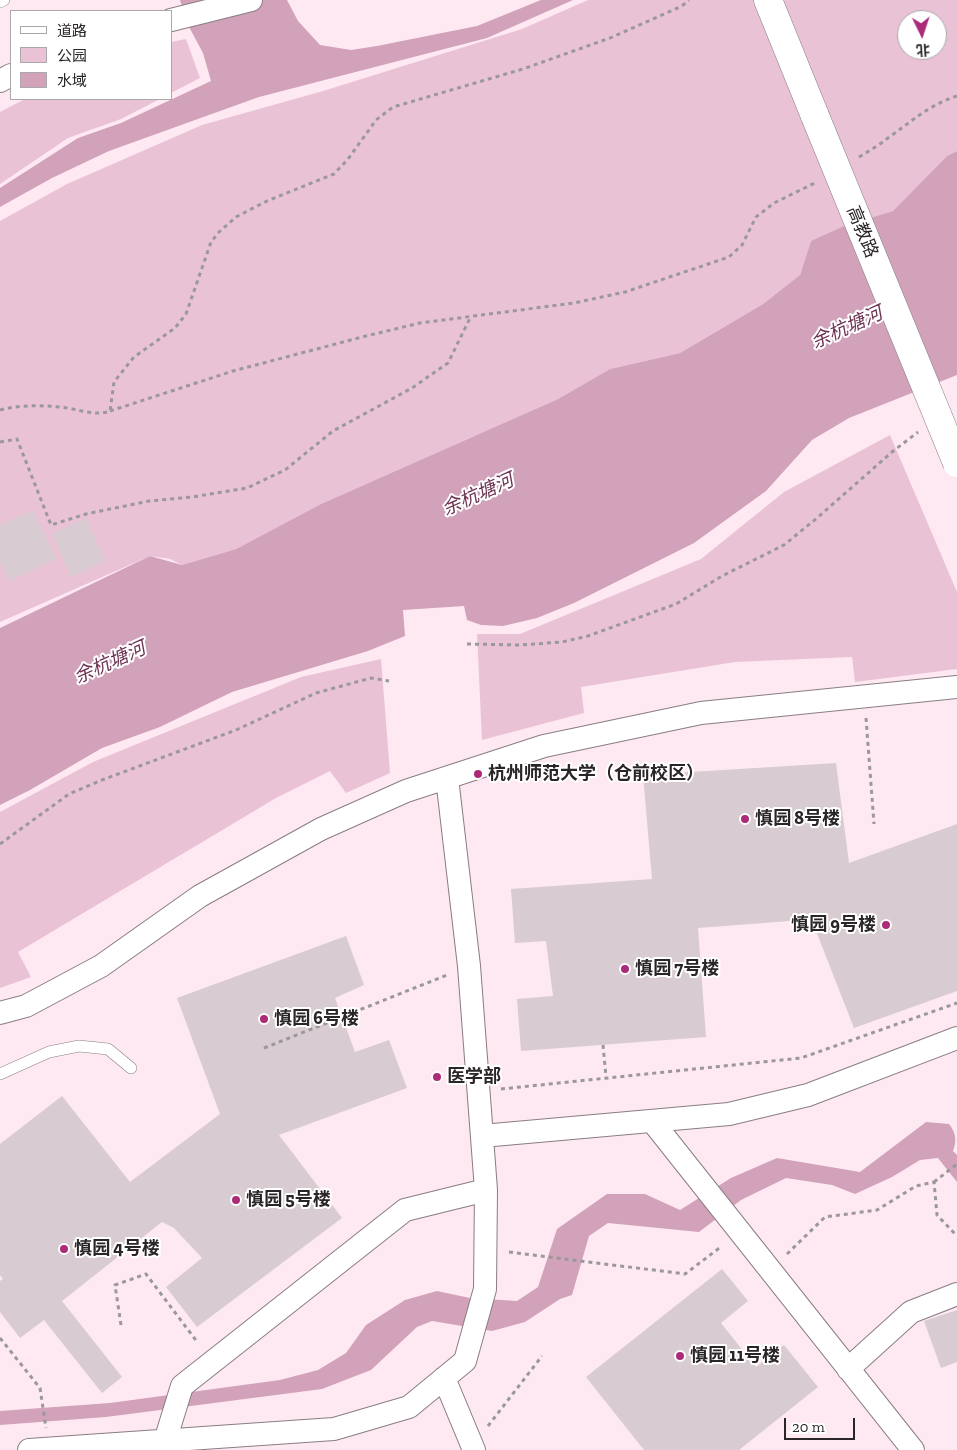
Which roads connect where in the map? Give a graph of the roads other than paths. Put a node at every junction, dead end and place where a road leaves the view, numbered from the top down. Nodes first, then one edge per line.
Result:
1 (4, 0) edge
2 (251, 0) edge
3 (768, 0) edge
4 (0, 2) edge
5 (175, 19) edge
6 (957, 463) edge
7 (957, 687) edge
8 (447, 778) junction
9 (0, 1013) edge
10 (957, 1038) edge
11 (131, 1068) dead end
12 (0, 1074) edge
13 (652, 1121) junction
14 (482, 1136) junction
15 (486, 1190) junction
16 (957, 1294) edge
17 (848, 1368) junction
18 (444, 1378) junction
19 (165, 1441) junction
20 (473, 1448) edge
21 (39, 1449) edge
22 (912, 1450) edge

1 - 4 lane
2 - 5 street
3 - 6 street, 高教路, bridge
7 - 8 street
8 - 9 street
8 - 14 street
10 - 13 street
11 - 12 lane
13 - 14 street
13 - 17 street
14 - 15 street
15 - 18 street
15 - 19 street
16 - 17 street
17 - 22 street
18 - 19 street
18 - 20 street
19 - 21 street

